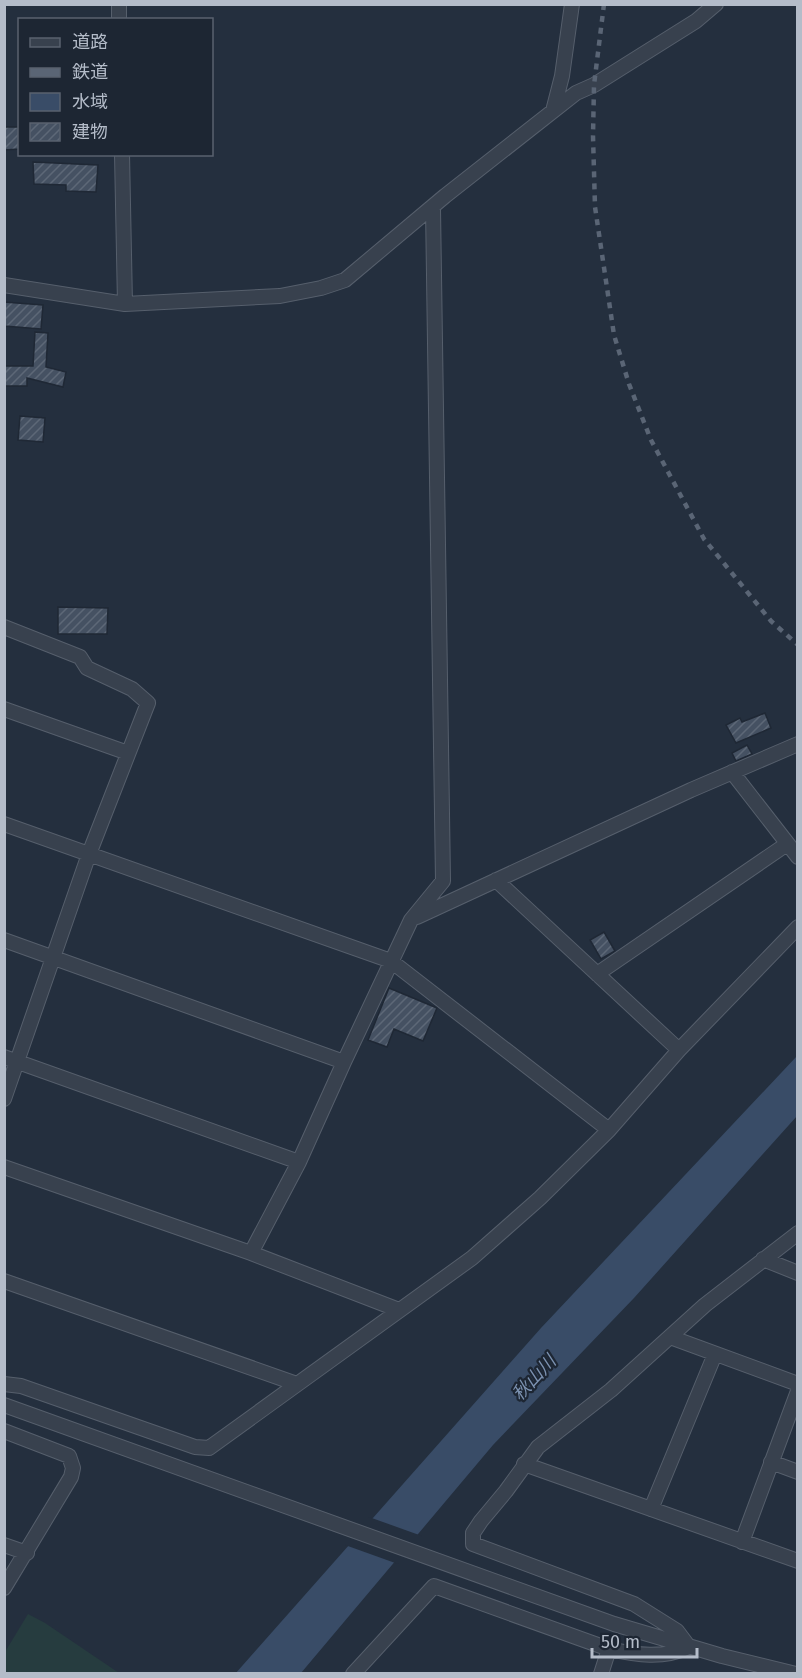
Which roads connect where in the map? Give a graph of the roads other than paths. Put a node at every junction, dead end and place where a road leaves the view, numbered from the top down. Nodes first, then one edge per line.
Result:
1 (572, 4) edge
2 (716, 4) edge
3 (553, 111) junction
4 (122, 156) edge
5 (433, 208) junction
6 (4, 285) edge
7 (125, 304) junction
8 (4, 627) edge
9 (4, 709) edge
10 (798, 744) edge
11 (128, 753) junction
12 (732, 772) junction
13 (4, 824) edge
14 (787, 844) junction
15 (89, 854) junction
16 (798, 857) edge
17 (496, 880) junction
18 (411, 920) junction
19 (798, 927) edge
20 (4, 940) edge
21 (53, 957) junction
22 (391, 961) junction
23 (597, 974) junction
24 (679, 1050) junction
25 (11, 1059) edge
26 (344, 1062) junction
27 (4, 1099) edge
28 (609, 1130) junction
29 (299, 1162) junction
30 (4, 1167) edge
31 (798, 1233) edge
32 (251, 1253) junction
33 (763, 1259) junction
34 (798, 1273) edge
35 (4, 1281) edge
36 (399, 1310) junction
37 (670, 1337) junction
38 (715, 1354) junction
39 (4, 1384) edge
40 (297, 1384) junction
41 (798, 1384) edge
42 (798, 1391) edge
43 (4, 1405) edge
44 (4, 1431) edge
45 (771, 1462) junction
46 (524, 1464) junction
47 (798, 1472) edge
48 (651, 1509) junction
49 (742, 1542) junction
50 (4, 1545) edge
51 (27, 1553) junction
52 (798, 1561) edge
53 (4, 1588) edge
54 (689, 1647) junction
55 (609, 1649) junction
56 (353, 1674) edge
57 (601, 1674) edge
58 (796, 1674) edge

1 - 3 street
2 - 3 street
3 - 5 street
4 - 7 street
5 - 7 street
5 - 18 street
6 - 7 street
8 - 11 street
9 - 11 street
10 - 12 street
11 - 15 street
12 - 14 street
12 - 17 street
13 - 15 street
14 - 16 street
14 - 23 street
15 - 21 street
15 - 22 street
17 - 18 street
17 - 23 street
18 - 22 street
19 - 24 street
20 - 21 street
21 - 25 street
21 - 26 street
22 - 26 street
22 - 28 street
23 - 24 street
24 - 28 street
25 - 27 street
25 - 29 street
26 - 29 street
28 - 36 street
29 - 32 street
30 - 32 street
31 - 33 street
32 - 36 street
33 - 34 street
33 - 37 street
35 - 40 street
36 - 40 street
37 - 38 street
37 - 46 street
38 - 41 street
38 - 48 street
39 - 40 street
42 - 45 street
43 - 54 street
44 - 51 street
45 - 47 street
45 - 49 street
46 - 48 street
46 - 54 street
48 - 49 street
49 - 52 street
50 - 51 street
51 - 53 street
54 - 55 street
54 - 58 street
55 - 56 street
55 - 57 street

